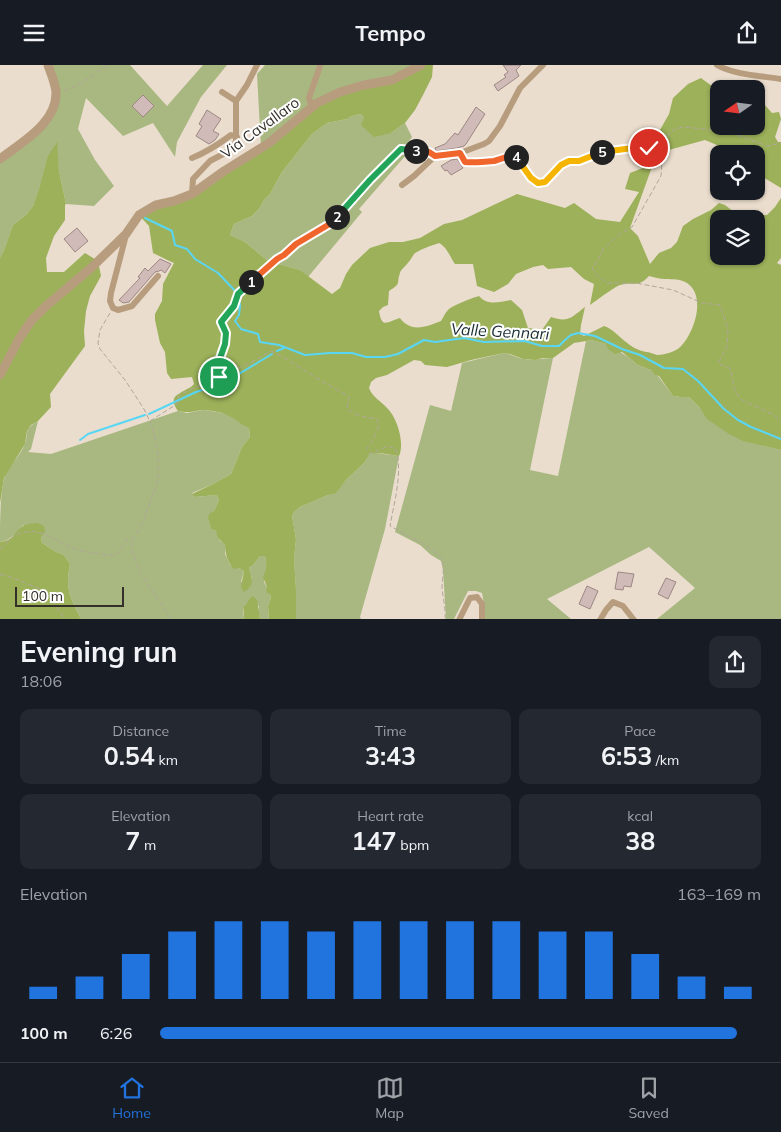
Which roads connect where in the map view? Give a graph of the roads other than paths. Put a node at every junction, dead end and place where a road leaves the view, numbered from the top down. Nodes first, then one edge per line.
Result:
1 (48, 65) edge
2 (257, 65) edge
3 (422, 65) edge
4 (543, 65) edge
5 (717, 65) edge
6 (320, 66) edge
7 (781, 79) edge
8 (222, 92) dead end
9 (236, 101) junction
10 (312, 107) junction
11 (237, 137) junction
12 (192, 158) dead end
13 (0, 159) edge
14 (402, 185) dead end
15 (192, 194) junction
16 (126, 234) junction
17 (158, 276) dead end
18 (0, 375) edge
19 (459, 619) edge
20 (482, 619) edge
21 (600, 619) edge
22 (634, 619) edge

1 - 13 street
2 - 9 street
3 - 10 street, Via Cavallaro
4 - 14 street
5 - 7 street
6 - 10 street
8 - 9 street
9 - 11 street
10 - 15 street, Via Cavallaro
11 - 12 street
11 - 15 street
15 - 16 street, Via Cavallaro
16 - 17 street, Via Cavallaro
16 - 18 street, Via Cavallaro
19 - 20 street
21 - 22 street

